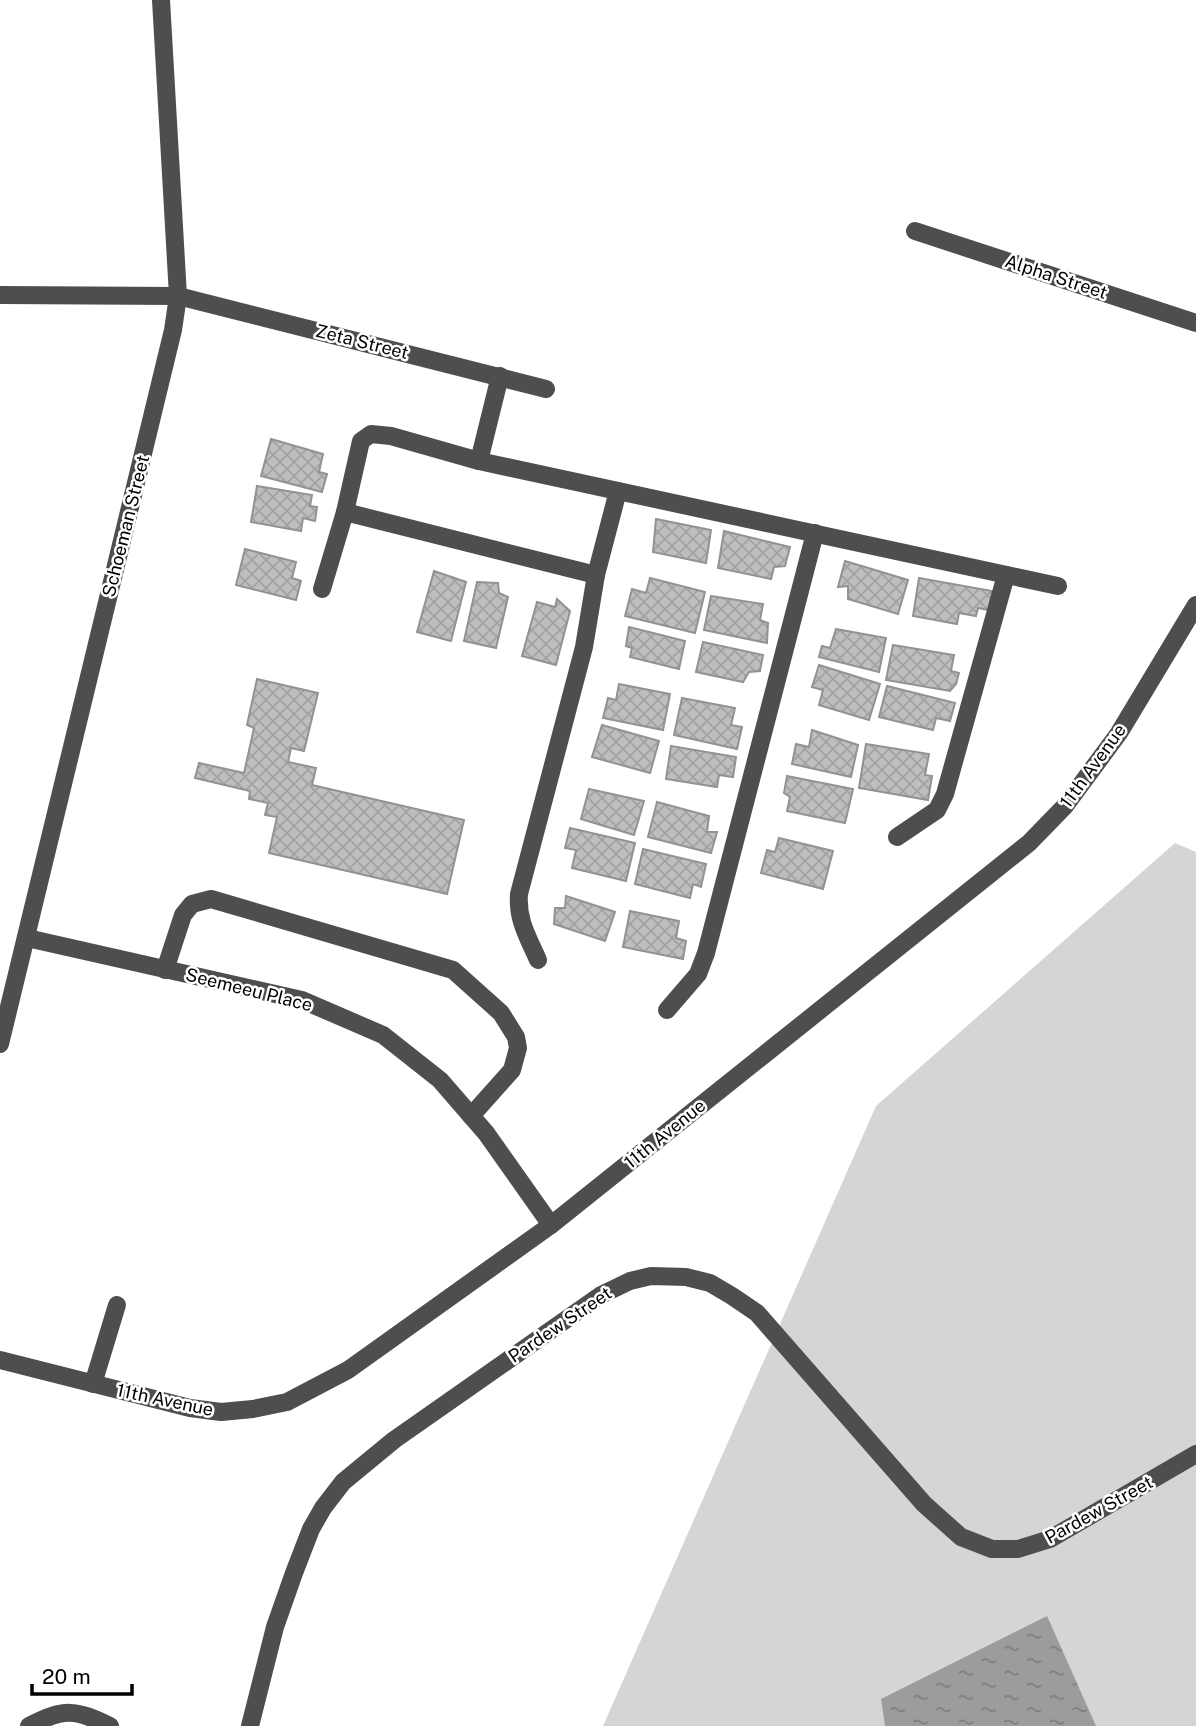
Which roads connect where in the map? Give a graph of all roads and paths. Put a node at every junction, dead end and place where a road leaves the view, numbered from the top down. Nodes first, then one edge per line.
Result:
1 (161, 0) edge
2 (915, 231) dead end
3 (0, 295) edge
4 (178, 296) junction
5 (1196, 323) edge
6 (500, 376) junction
7 (546, 389) dead end
8 (479, 461) junction
9 (618, 491) junction
10 (345, 512) junction
11 (815, 533) junction
12 (596, 575) junction
13 (1006, 575) junction
14 (1058, 586) dead end
15 (322, 589) dead end
16 (1196, 605) edge
17 (897, 837) dead end
18 (27, 938) junction
19 (538, 960) dead end
20 (165, 970) junction
21 (667, 1010) dead end
22 (0, 1044) edge
23 (471, 1116) junction
24 (551, 1224) junction
25 (117, 1306) dead end
26 (0, 1360) edge
27 (93, 1384) junction
28 (1196, 1454) edge
29 (29, 1726) edge
30 (110, 1726) edge
31 (250, 1726) edge

1 - 4 street, Schoeman Street
2 - 5 street, Alpha Street
3 - 4 street, Zeta Street
4 - 6 street, Zeta Street
4 - 18 street, Schoeman Street
6 - 7 street, Zeta Street
6 - 8 street
8 - 9 street
8 - 10 street
9 - 11 street
9 - 12 street
10 - 12 street
10 - 15 street
11 - 13 street
11 - 21 street
12 - 19 street
13 - 14 street
13 - 17 street
16 - 24 street, 11th Avenue
18 - 20 street, Seemeeu Place
18 - 22 street, Schoeman Street
20 - 23 street, Seemeeu Place
20 - 23 street
23 - 24 street, Seemeeu Place
24 - 27 street, 11th Avenue
25 - 27 street
26 - 27 street, 11th Avenue
28 - 31 street, Pardew Street
29 - 30 street

